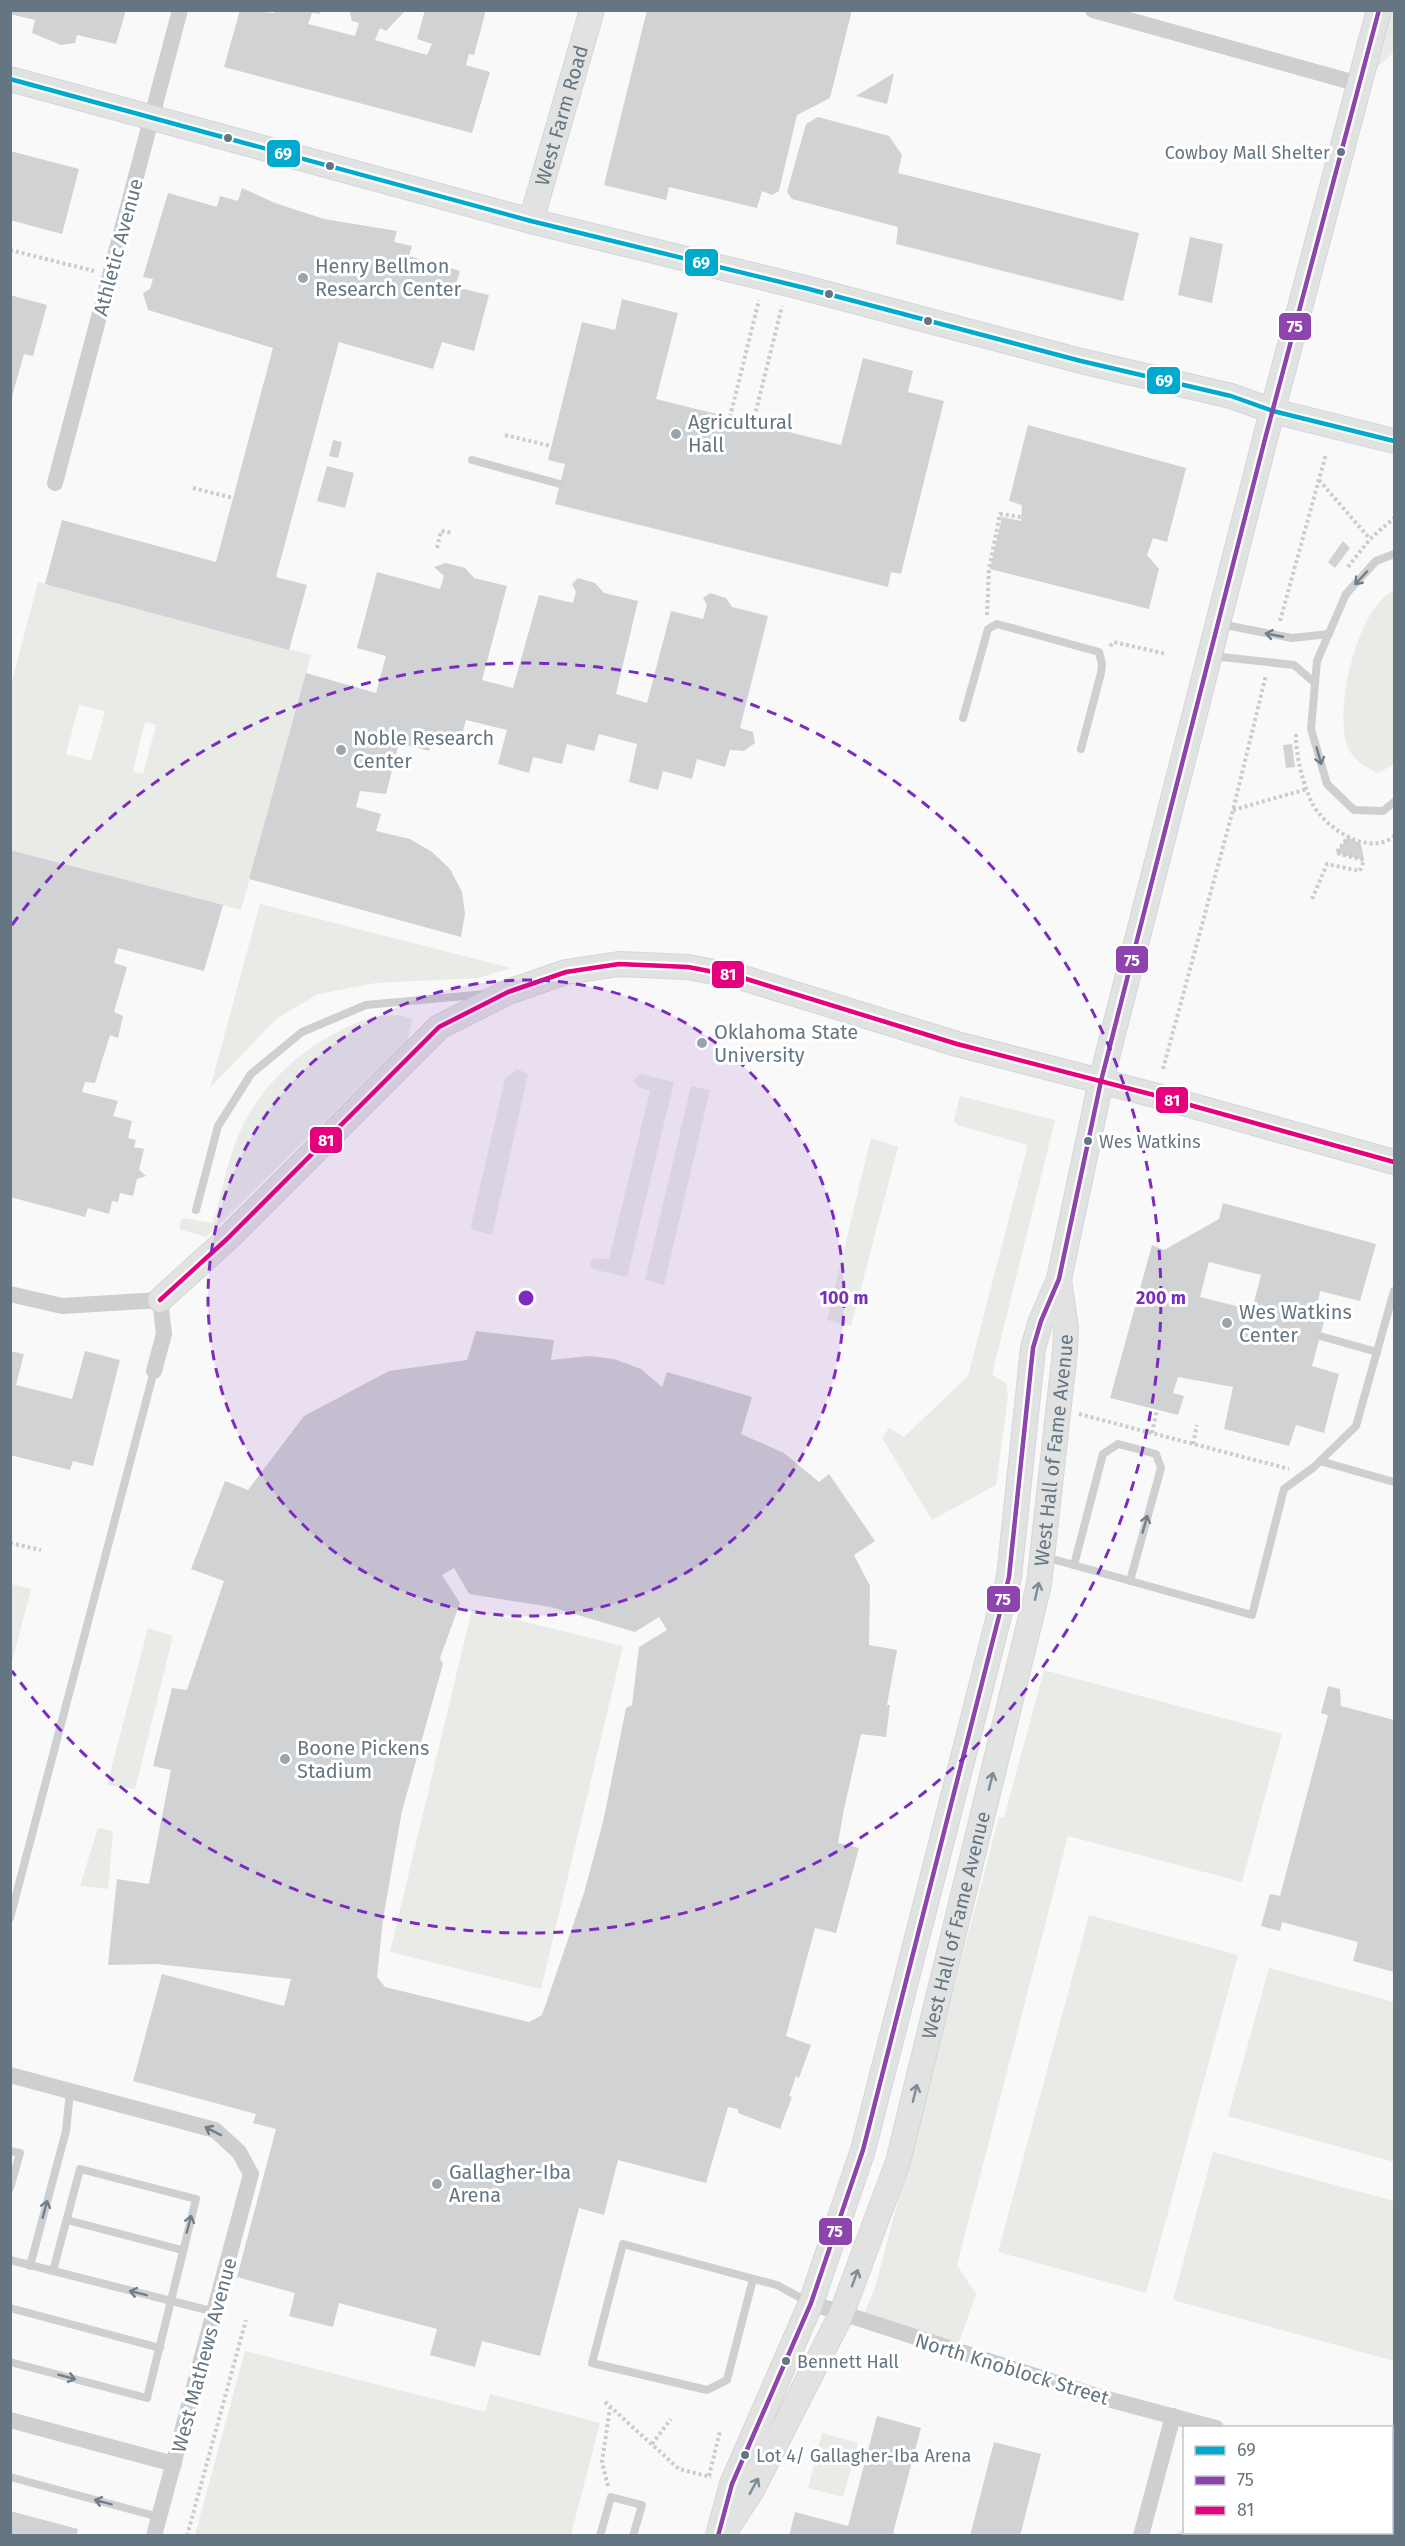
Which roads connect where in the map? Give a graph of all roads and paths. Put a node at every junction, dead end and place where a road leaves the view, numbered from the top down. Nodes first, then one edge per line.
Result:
1 (180, 10) edge
2 (592, 10) edge
3 (1093, 10) edge
4 (1379, 10) edge
5 (10, 80) edge
6 (1359, 84) junction
7 (152, 116) junction
8 (531, 221) junction
9 (10, 250) edge
10 (110, 275) junction
11 (759, 300) dead end
12 (782, 306) dead end
13 (1273, 411) junction
14 (729, 417) dead end
15 (753, 423) dead end
16 (505, 435) dead end
17 (1395, 441) edge
18 (551, 446) dead end
19 (1326, 454) dead end
20 (472, 460) dead end
21 (1318, 480) junction
22 (56, 483) dead end
23 (560, 484) dead end
24 (193, 488) dead end
25 (233, 498) dead end
26 (1021, 517) dead end
27 (453, 533) dead end
28 (1370, 539) dead end
29 (436, 548) dead end
30 (1395, 554) edge
31 (1219, 624) junction
32 (992, 627) junction
33 (1329, 634) junction
34 (1276, 635) junction
35 (1166, 654) dead end
36 (1100, 656) junction
37 (1211, 656) junction
38 (1269, 662) junction
39 (1315, 683) junction
40 (963, 718) dead end
41 (1081, 749) dead end
42 (1307, 789) dead end
43 (1395, 802) edge
44 (1233, 810) junction
45 (1348, 837) dead end
46 (1312, 898) dead end
47 (508, 992) junction
48 (1162, 1069) dead end
49 (1101, 1081) junction
50 (1395, 1162) edge
51 (196, 1210) dead end
52 (1059, 1279) junction
53 (1395, 1291) edge
54 (10, 1294) edge
55 (160, 1300) junction
56 (1320, 1336) dead end
57 (1377, 1352) junction
58 (154, 1371) joint
59 (1157, 1410) dead end
60 (1075, 1413) dead end
61 (1197, 1425) dead end
62 (1152, 1433) junction
63 (1193, 1444) junction
64 (1320, 1461) junction
65 (1306, 1473) junction
66 (1395, 1482) edge
67 (10, 1543) edge
68 (41, 1550) dead end
69 (1042, 1556) junction
70 (1074, 1565) junction
71 (1130, 1581) junction
72 (10, 1918) edge
73 (10, 2075) edge
74 (70, 2091) junction
75 (10, 2151) edge
76 (10, 2188) edge
77 (67, 2220) junction
78 (182, 2250) junction
79 (10, 2260) edge
80 (30, 2266) junction
81 (53, 2271) junction
82 (753, 2279) junction
83 (169, 2301) junction
84 (810, 2303) junction
85 (10, 2308) edge
86 (215, 2313) junction
87 (841, 2314) junction
88 (246, 2320) dead end
89 (160, 2348) junction
90 (10, 2362) edge
91 (605, 2403) dead end
92 (610, 2407) junction
93 (1173, 2416) junction
94 (671, 2419) dead end
95 (10, 2420) edge
96 (1212, 2426) edge
97 (720, 2431) dead end
98 (652, 2444) junction
99 (174, 2464) junction
100 (709, 2476) junction
101 (10, 2477) edge
102 (715, 2478) dead end
103 (611, 2497) junction
104 (159, 2517) junction
105 (154, 2535) edge
106 (187, 2535) edge
107 (600, 2535) edge
108 (635, 2535) edge
109 (718, 2535) edge
110 (723, 2535) edge
111 (1141, 2535) edge

1 - 7 street, Athletic Avenue
2 - 8 main road, West Farm Road
3 - 6 street
4 - 6 main road, West Hall of Fame Avenue
5 - 7 main road
6 - 13 main road, West Hall of Fame Avenue
7 - 8 main road
7 - 10 street, Athletic Avenue
8 - 13 main road
9 - 10 path
10 - 22 street, Athletic Avenue
11 - 14 path
12 - 15 path
13 - 17 main road
13 - 31 main road, West Hall of Fame Avenue
16 - 18 path
19 - 21 path
20 - 23 lane
21 - 28 path
21 - 34 path
24 - 25 path
26 - 32 path
27 - 29 path
30 -> 33 lane
34 -> 31 lane
31 - 37 main road, West Hall of Fame Avenue
32 - 36 lane
32 - 40 lane
33 - 34 lane
33 - 39 lane
35 - 36 path
36 - 41 lane
37 - 38 lane
37 - 49 main road, West Hall of Fame Avenue
38 - 39 lane
38 - 44 path
39 -> 43 lane
42 - 44 path
44 - 48 path
45 - 46 path
47 - 49 main road
47 - 51 lane
47 - 55 main road
49 - 50 main road
49 - 52 main road, West Hall of Fame Avenue
52 - 69 main road, West Hall of Fame Avenue
52 - 84 main road, West Hall of Fame Avenue
53 - 57 lane
54 - 55 street
55 - 58 street
56 - 57 lane
57 - 64 lane
58 - 72 lane
59 - 62 path
60 - 62 path
61 - 63 path
62 - 63 path
63 - 65 path
64 - 65 lane
64 - 66 lane
65 - 71 lane
67 - 68 path
69 - 70 lane
87 -> 69 main road, West Hall of Fame Avenue
70 - 71 lane
71 -> 70 lane
73 - 74 street
80 -> 74 lane
86 -> 74 street, West Mathews Avenue
75 - 76 lane
77 - 78 lane
78 -> 77 lane
77 - 81 lane
78 - 83 lane
79 - 80 lane
80 - 81 lane
83 -> 81 lane
82 - 82 lane
82 - 84 lane
83 - 86 lane
83 - 89 lane
84 - 87 street, North Knoblock Street
84 - 109 main road, West Hall of Fame Avenue
85 - 89 lane
86 - 99 street, West Mathews Avenue
87 - 93 street, North Knoblock Street
110 -> 87 main road, West Hall of Fame Avenue
88 - 106 path
90 -> 89 lane
91 - 92 path
92 - 98 path
92 - 103 path
93 - 96 street, North Knoblock Street
93 - 111 street
94 - 98 path
95 - 99 street
97 - 100 path
98 - 100 path
99 - 104 street, West Mathews Avenue
100 - 102 path
104 -> 101 lane
103 - 107 lane
103 - 108 lane
104 - 105 street, West Mathews Avenue

